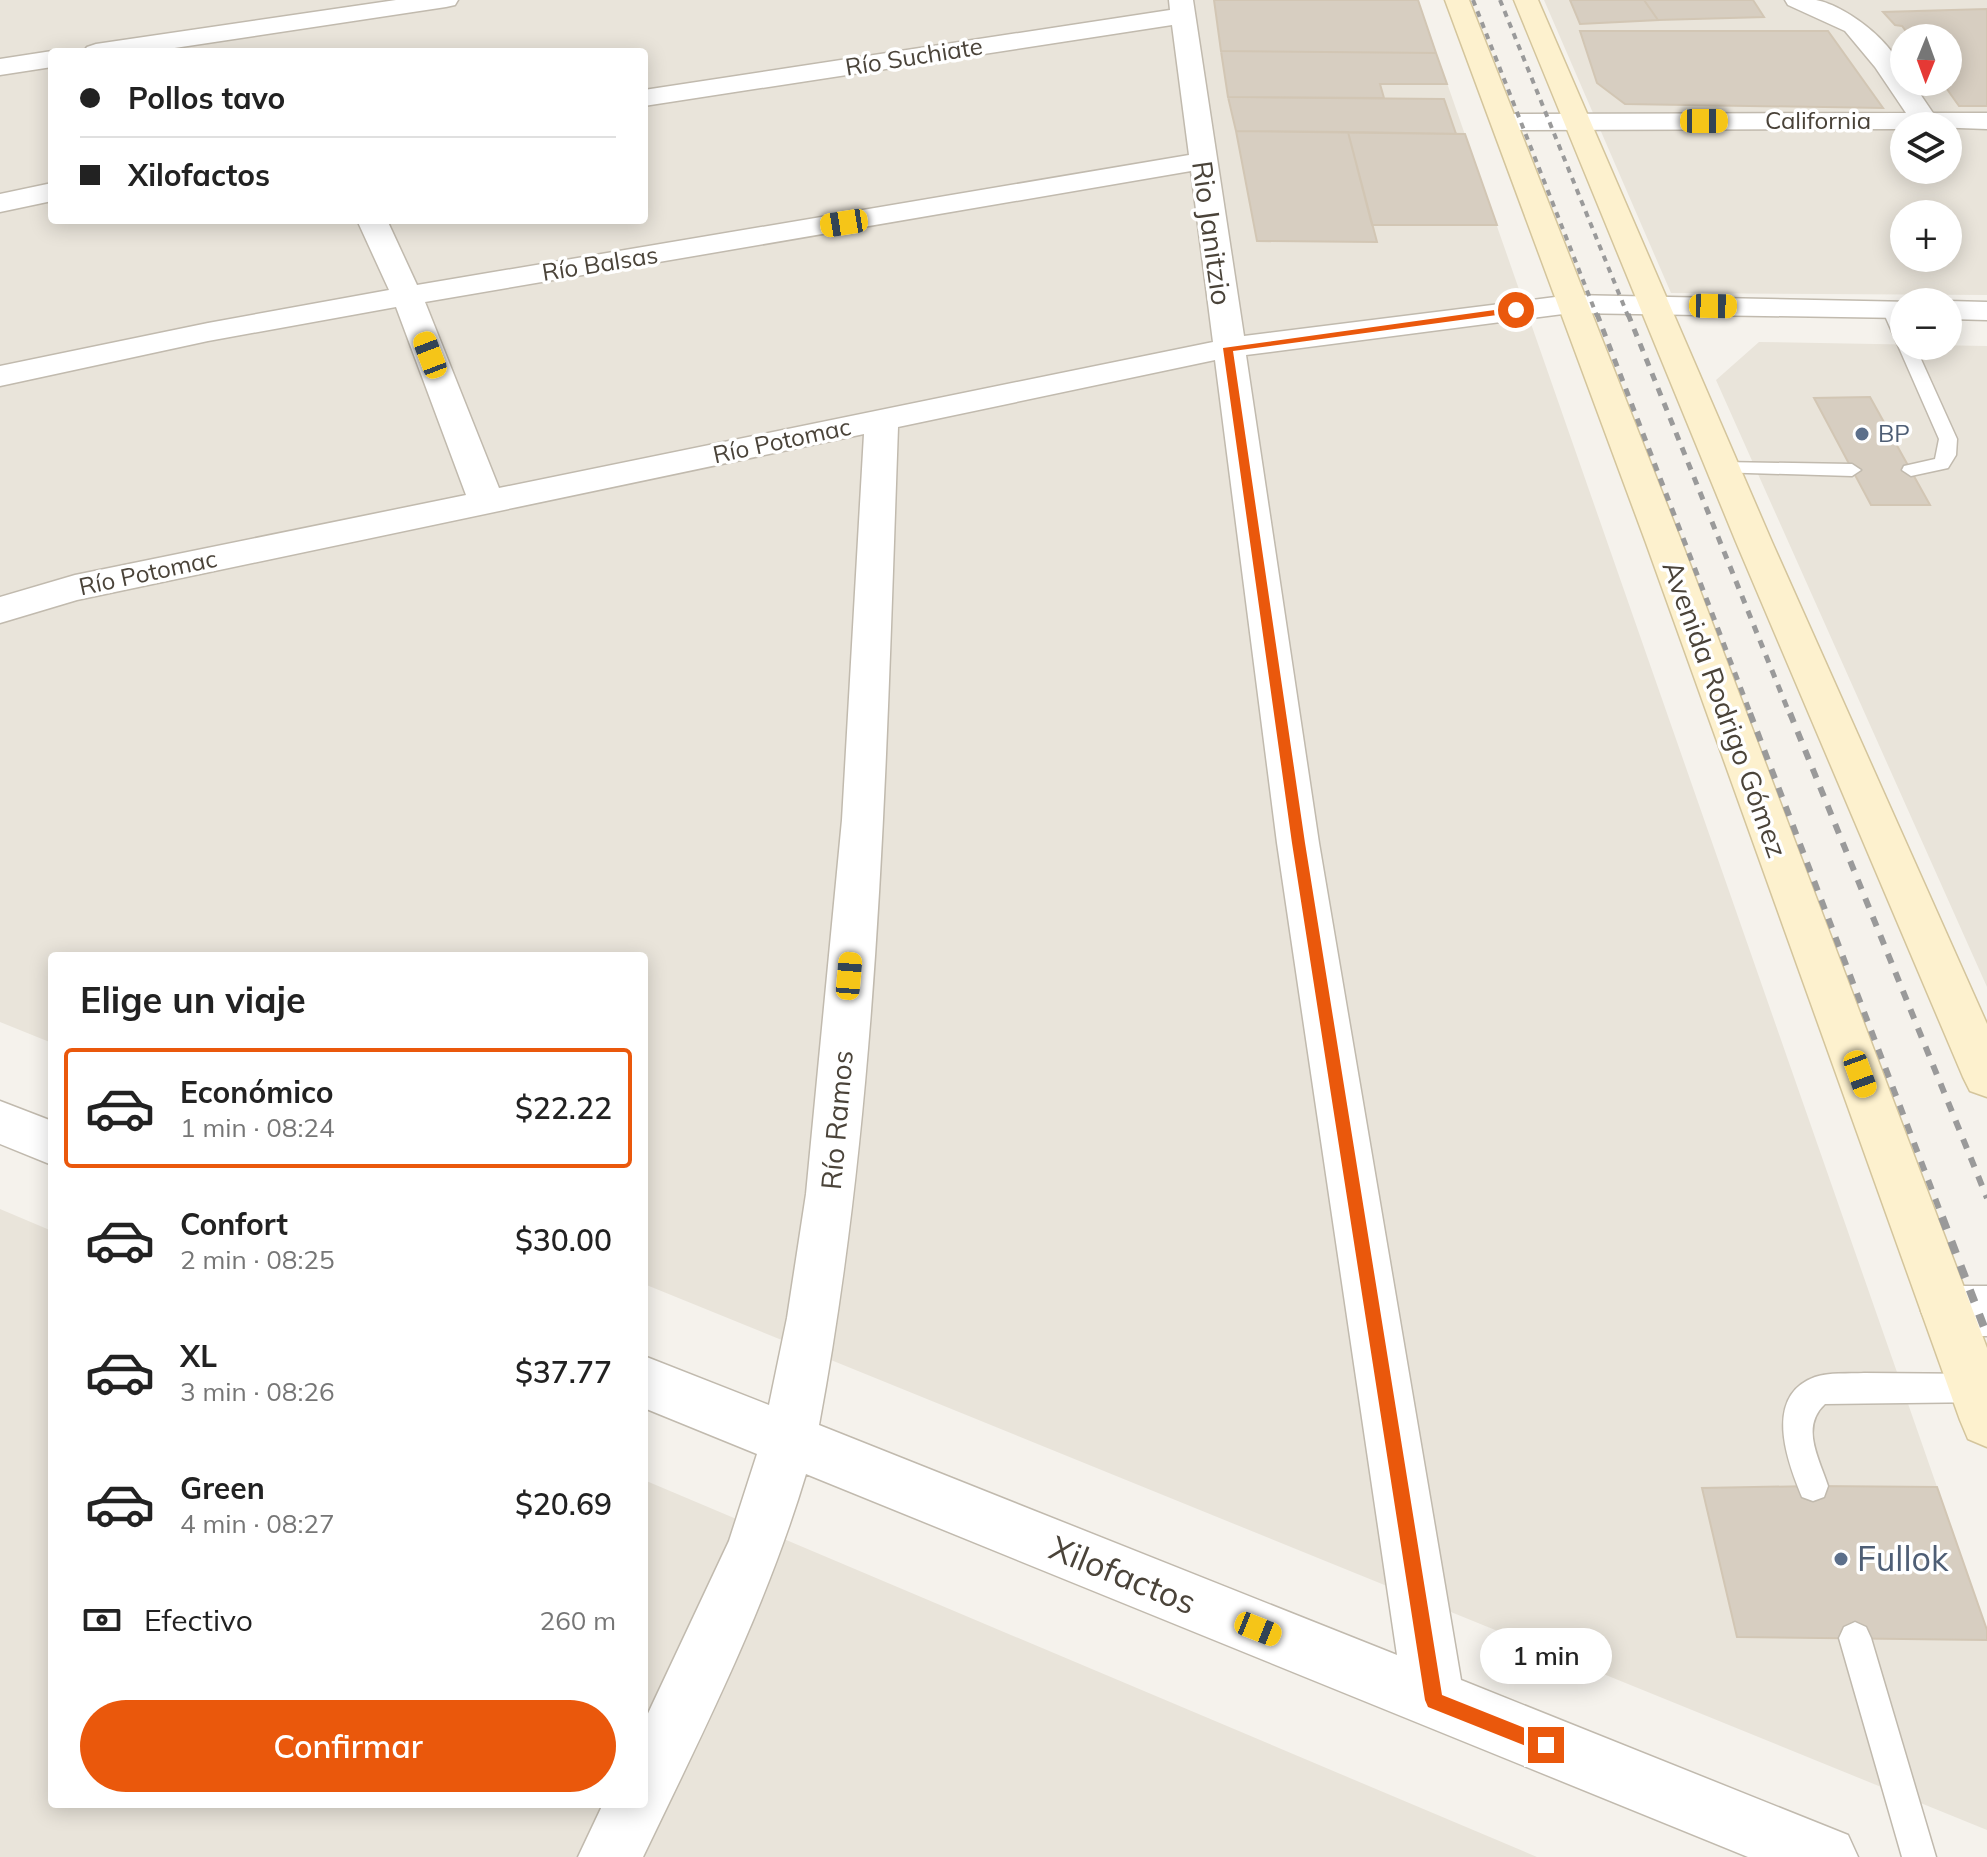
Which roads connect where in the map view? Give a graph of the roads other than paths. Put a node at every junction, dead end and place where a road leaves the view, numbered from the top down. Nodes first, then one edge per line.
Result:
1 (263, 0) edge
2 (446, 0) edge
3 (1457, 0) edge
4 (1526, 0) edge
5 (1797, 0) edge
6 (1182, 8) edge
7 (275, 24) junction
8 (122, 48) edge
9 (288, 48) edge
10 (48, 60) edge
11 (0, 67) edge
12 (648, 97) edge
13 (1919, 112) edge
14 (1578, 121) junction
15 (1890, 121) edge
16 (1962, 121) edge
17 (1987, 121) edge
18 (1506, 122) junction
19 (1202, 161) junction
20 (48, 193) edge
21 (0, 203) edge
22 (374, 224) edge
23 (407, 296) junction
24 (1571, 304) junction
25 (1654, 305) junction
26 (1890, 309) edge
27 (1962, 310) edge
28 (1987, 311) edge
29 (1228, 348) junction
30 (1912, 360) edge
31 (0, 376) edge
32 (882, 420) junction
33 (1722, 468) junction
34 (1852, 470) dead end
35 (1911, 470) dead end
36 (487, 503) junction
37 (0, 610) edge
38 (1987, 1077) edge
39 (0, 1122) edge
40 (48, 1141) edge
41 (1967, 1311) edge
42 (648, 1384) edge
43 (1983, 1398) edge
44 (789, 1440) junction
45 (1813, 1486) dead end
46 (1855, 1638) dead end
47 (1434, 1700) junction
48 (648, 1779) edge
49 (634, 1808) edge
50 (610, 1857) edge
51 (1826, 1857) edge
52 (1919, 1857) edge

1 - 7 street
2 - 7 street
3 - 18 main road, Avenida Rodrigo Gómez
4 - 14 main road
5 - 13 street
6 - 12 street, Río Suchiate
6 - 19 street, Rio Janitzio
7 - 8 street
7 - 9 street
10 - 11 street
14 - 15 street, California
14 - 18 street, California
14 - 25 main road
16 - 17 street, California
18 - 24 main road, Avenida Rodrigo Gómez
19 - 23 street, Río Balsas
19 - 29 street, Rio Janitzio
20 - 21 street
22 - 23 street
23 - 31 street, Río Balsas
23 - 36 street
24 - 25 street, Río Potomac
24 - 29 street, Río Potomac
24 - 41 main road, Avenida Rodrigo Gómez
25 - 26 street, Río Potomac
25 - 33 main road
27 - 28 street
29 - 32 street, Río Potomac
29 - 47 street, Rio Janitzio
30 - 35 lane
32 - 36 street, Río Potomac
32 - 44 street, Río Ramos
33 - 34 lane
33 - 38 main road
36 - 37 street, Río Potomac
39 - 40 street
41 - 43 main road, Avenida Rodrigo Gómez
42 - 44 street, Xilofactos
43 - 45 lane
44 - 47 street, Xilofactos
44 - 48 street, Río Ramos
46 - 52 lane
47 - 51 street, Xilofactos
49 - 50 street

